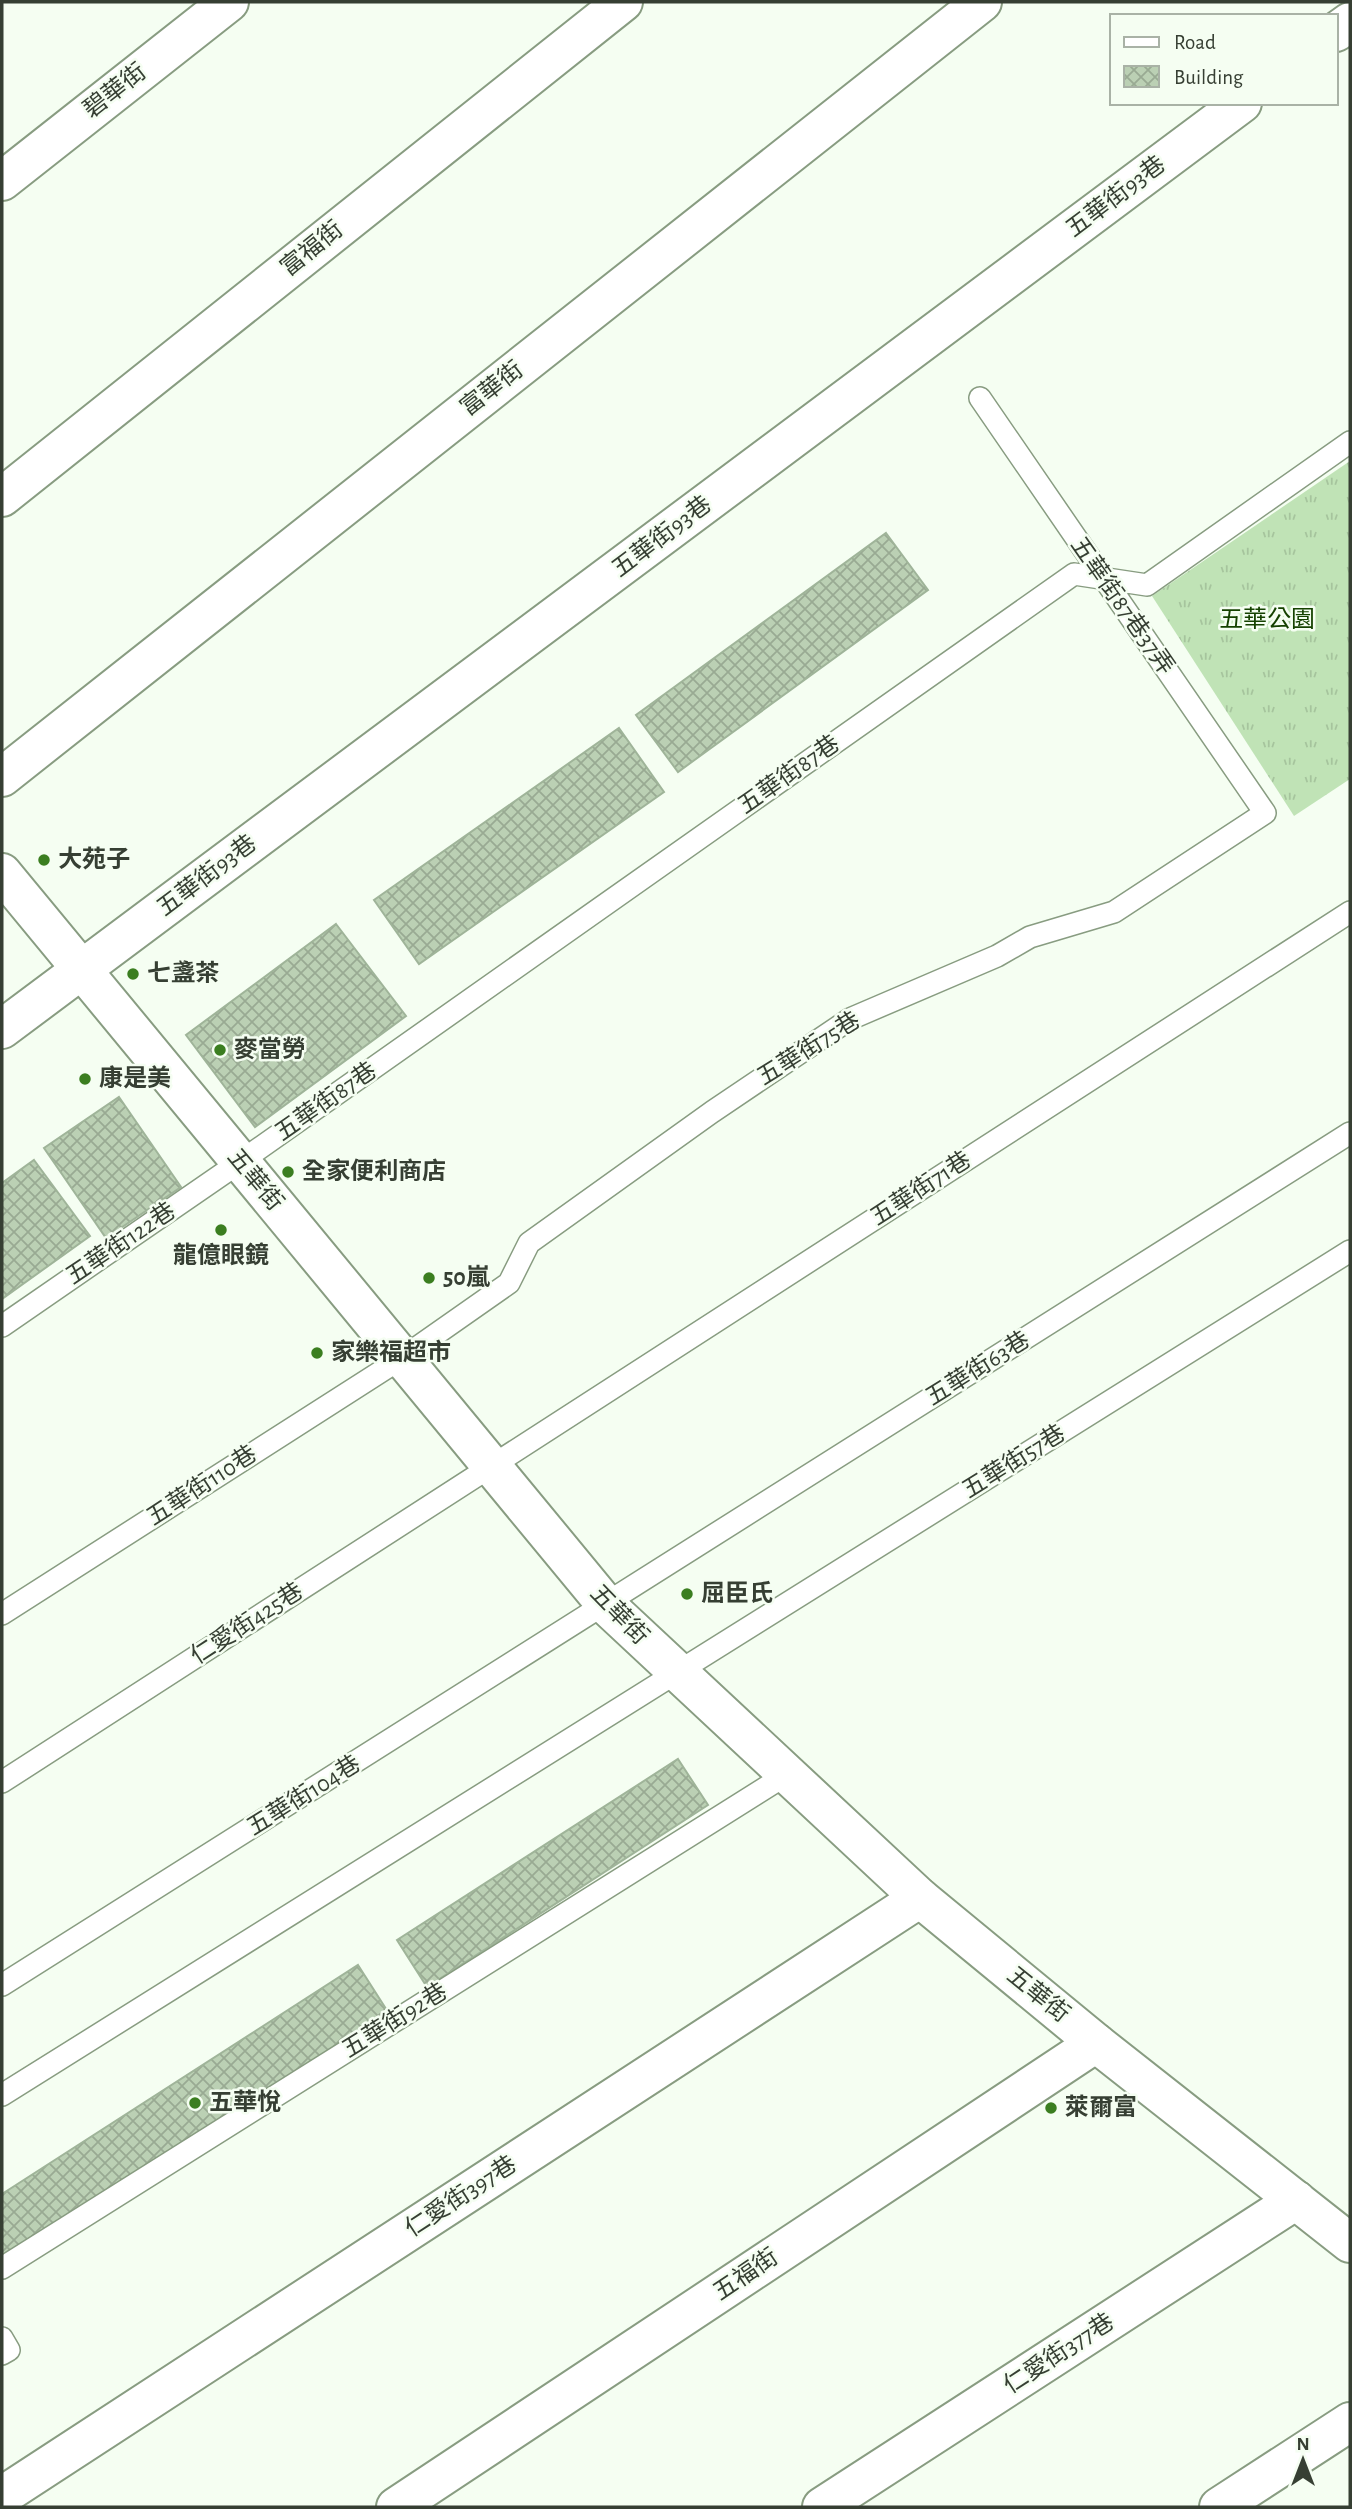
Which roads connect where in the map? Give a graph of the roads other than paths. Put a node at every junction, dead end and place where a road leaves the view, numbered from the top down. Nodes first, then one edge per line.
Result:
1 (229, 2) edge
2 (623, 2) edge
3 (982, 2) edge
4 (1239, 105) edge
5 (2, 181) edge
6 (979, 398) dead end
7 (1350, 442) edge
8 (2, 497) edge
9 (1104, 578) junction
10 (2, 777) edge
11 (1265, 813) joint
12 (2, 873) edge
13 (1350, 912) edge
14 (82, 970) junction
15 (2, 1030) edge
16 (1350, 1133) edge
17 (240, 1162) junction
18 (1350, 1251) edge
19 (2, 1326) edge
20 (402, 1358) junction
21 (492, 1465) junction
22 (607, 1606) junction
23 (2, 1614) edge
24 (678, 1674) junction
25 (789, 1773) junction
26 (2, 1782) edge
27 (920, 1898) junction
28 (2, 1985) edge
29 (1096, 2043) junction
30 (2, 2095) edge
31 (1296, 2200) junction
32 (1350, 2243) edge
33 (2, 2268) edge
34 (2, 2339) edge
35 (2, 2354) edge
36 (1350, 2422) edge
37 (2, 2496) edge
38 (396, 2507) edge
39 (822, 2507) edge
40 (1219, 2507) edge

1 - 5 street, 碧華街
2 - 8 street, 富福街
3 - 10 street, 富華街
4 - 14 street, 五華街93巷
6 - 9 lane, 五華街87巷37弄
7 - 9 lane, 五華街87巷
9 - 11 lane, 五華街87巷37弄
9 - 17 lane, 五華街87巷
11 - 20 lane, 五華街75巷
12 - 14 street, 五華街
13 - 21 lane, 五華街71巷
14 - 15 street, 五華街93巷
14 - 17 street, 五華街
16 - 22 lane, 五華街63巷
17 - 19 lane, 五華街122巷
17 - 20 street, 五華街
18 - 24 lane, 五華街57巷
20 - 21 street, 五華街
20 - 23 lane, 五華街110巷
21 - 22 street, 五華街
21 - 26 lane, 仁愛街425巷
22 - 24 street, 五華街
22 - 28 lane, 五華街104巷
24 - 25 street, 五華街
24 - 30 lane, 五華街57巷
25 - 27 street, 五華街
25 - 33 lane, 五華街92巷
27 - 29 street, 五華街
27 - 37 street, 仁愛街397巷
29 - 31 street, 五華街
29 - 38 street, 五福街
31 - 32 street, 五華街
31 - 39 street, 仁愛街377巷
34 - 35 lane
36 - 40 street

